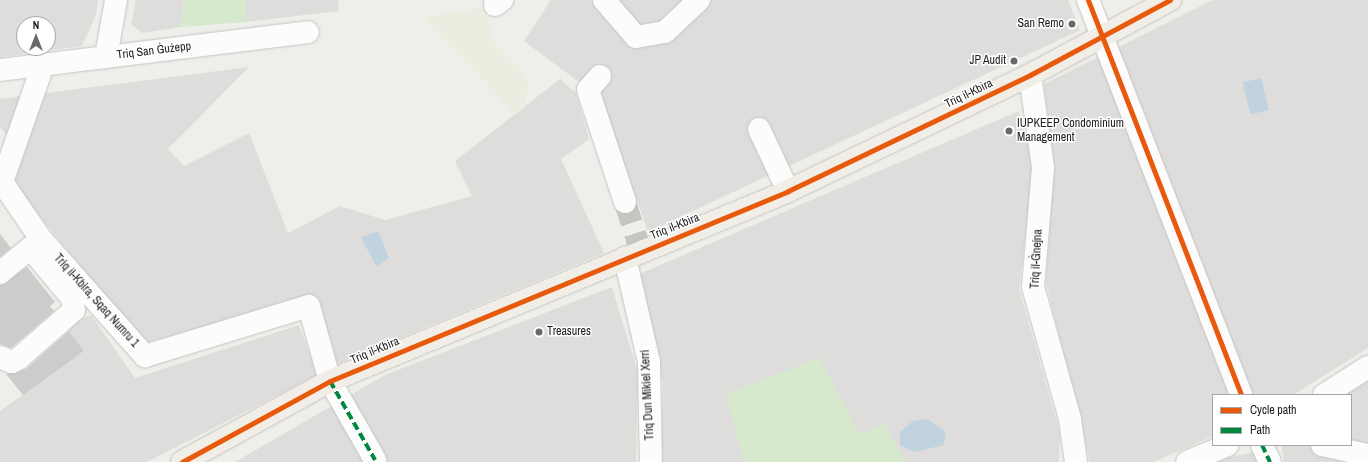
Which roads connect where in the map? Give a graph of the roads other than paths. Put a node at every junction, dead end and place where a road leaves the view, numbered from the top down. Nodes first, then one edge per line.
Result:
1 (116, 0) edge
2 (604, 0) edge
3 (699, 0) edge
4 (1088, 0) edge
5 (1170, 0) edge
6 (308, 32) dead end
7 (1101, 37) junction
8 (106, 57) junction
9 (43, 65) junction
10 (0, 70) edge
11 (1030, 75) junction
12 (600, 76) dead end
13 (759, 129) dead end
14 (788, 192) junction
15 (625, 202) tunnel mouth
16 (36, 243) junction
17 (625, 258) junction
18 (0, 272) edge
19 (0, 358) edge
20 (1368, 367) edge
21 (330, 381) junction
22 (1241, 394) edge
23 (1326, 394) edge
24 (1226, 446) edge
25 (1262, 446) edge
26 (1326, 446) edge
27 (1368, 456) edge
28 (375, 460) dead end
29 (182, 462) edge
30 (651, 462) edge
31 (1076, 462) edge
32 (1187, 462) edge
33 (1270, 462) edge

1 - 8 street
2 - 3 street
4 - 7 street
5 - 7 main road, Triq il-Kbira
6 - 8 street, Triq San Ġużepp
7 - 11 main road, Triq il-Kbira
7 - 22 street
8 - 9 street, Triq San Ġużepp
9 - 10 street, Triq San Ġużepp
9 - 16 street, Triq il-Kbira, Sqaq Numru 1
11 - 14 main road, Triq il-Kbira
11 - 31 street, Triq il-Ġnejna
12 - 15 street
13 - 14 street
14 - 17 main road, Triq il-Kbira
16 - 18 street
16 - 19 street
16 - 21 street, Triq il-Kbira, Sqaq Numru 1
17 - 21 main road, Triq il-Kbira
17 - 30 street, Triq Dun Mikiel Xerri
20 - 23 street
21 - 28 street
21 - 29 main road, Triq il-Kbira
24 - 32 street
25 - 33 street
26 - 27 street

